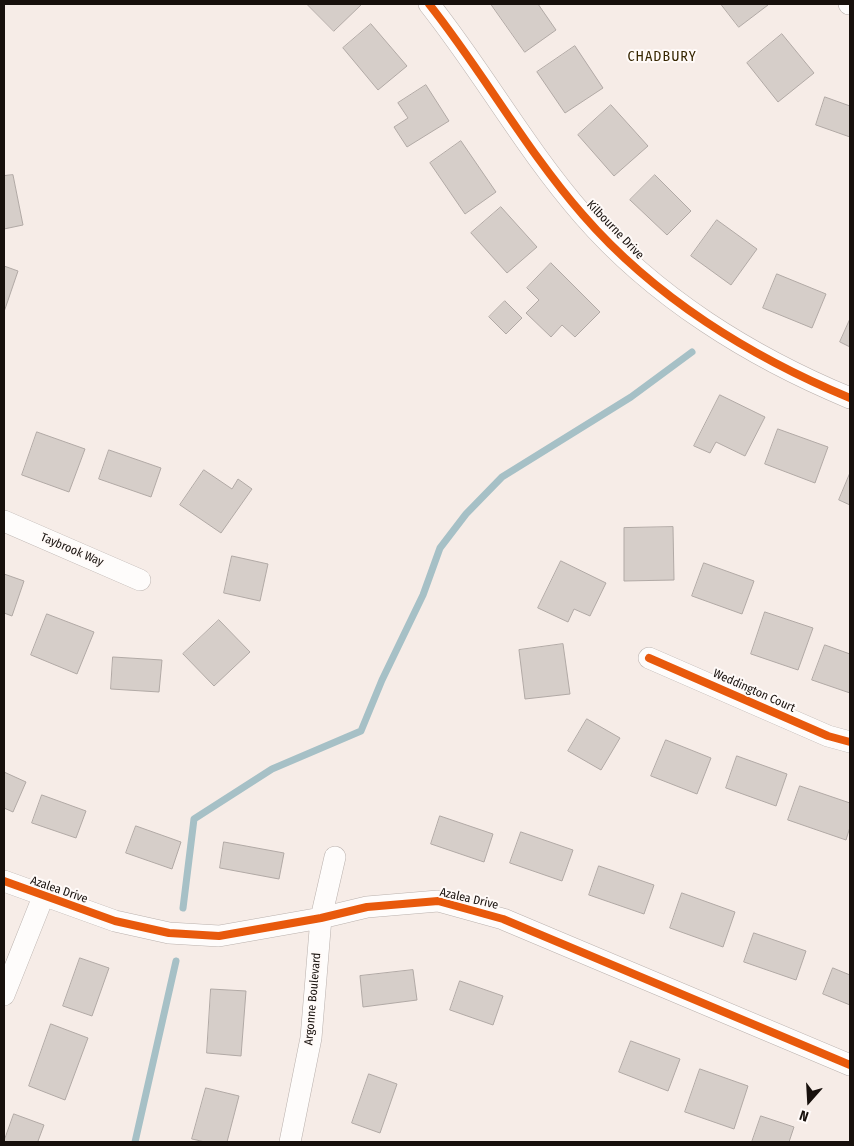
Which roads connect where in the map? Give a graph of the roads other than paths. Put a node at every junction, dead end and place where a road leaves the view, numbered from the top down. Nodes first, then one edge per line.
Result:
1 (429, 4) edge
2 (850, 398) edge
3 (4, 521) edge
4 (140, 580) dead end
5 (649, 658) dead end
6 (850, 742) edge
7 (335, 857) dead end
8 (4, 881) edge
9 (42, 897) junction
10 (321, 918) junction
11 (4, 995) edge
12 (850, 1065) edge
13 (290, 1142) edge

1 - 2 street, Kilbourne Drive
3 - 4 street, Taybrook Way
5 - 6 street, Weddington Court
7 - 10 street, Argonne Boulevard
8 - 9 street, Azalea Drive
9 - 10 street, Azalea Drive
9 - 11 street
10 - 12 street, Azalea Drive
10 - 13 street, Argonne Boulevard

